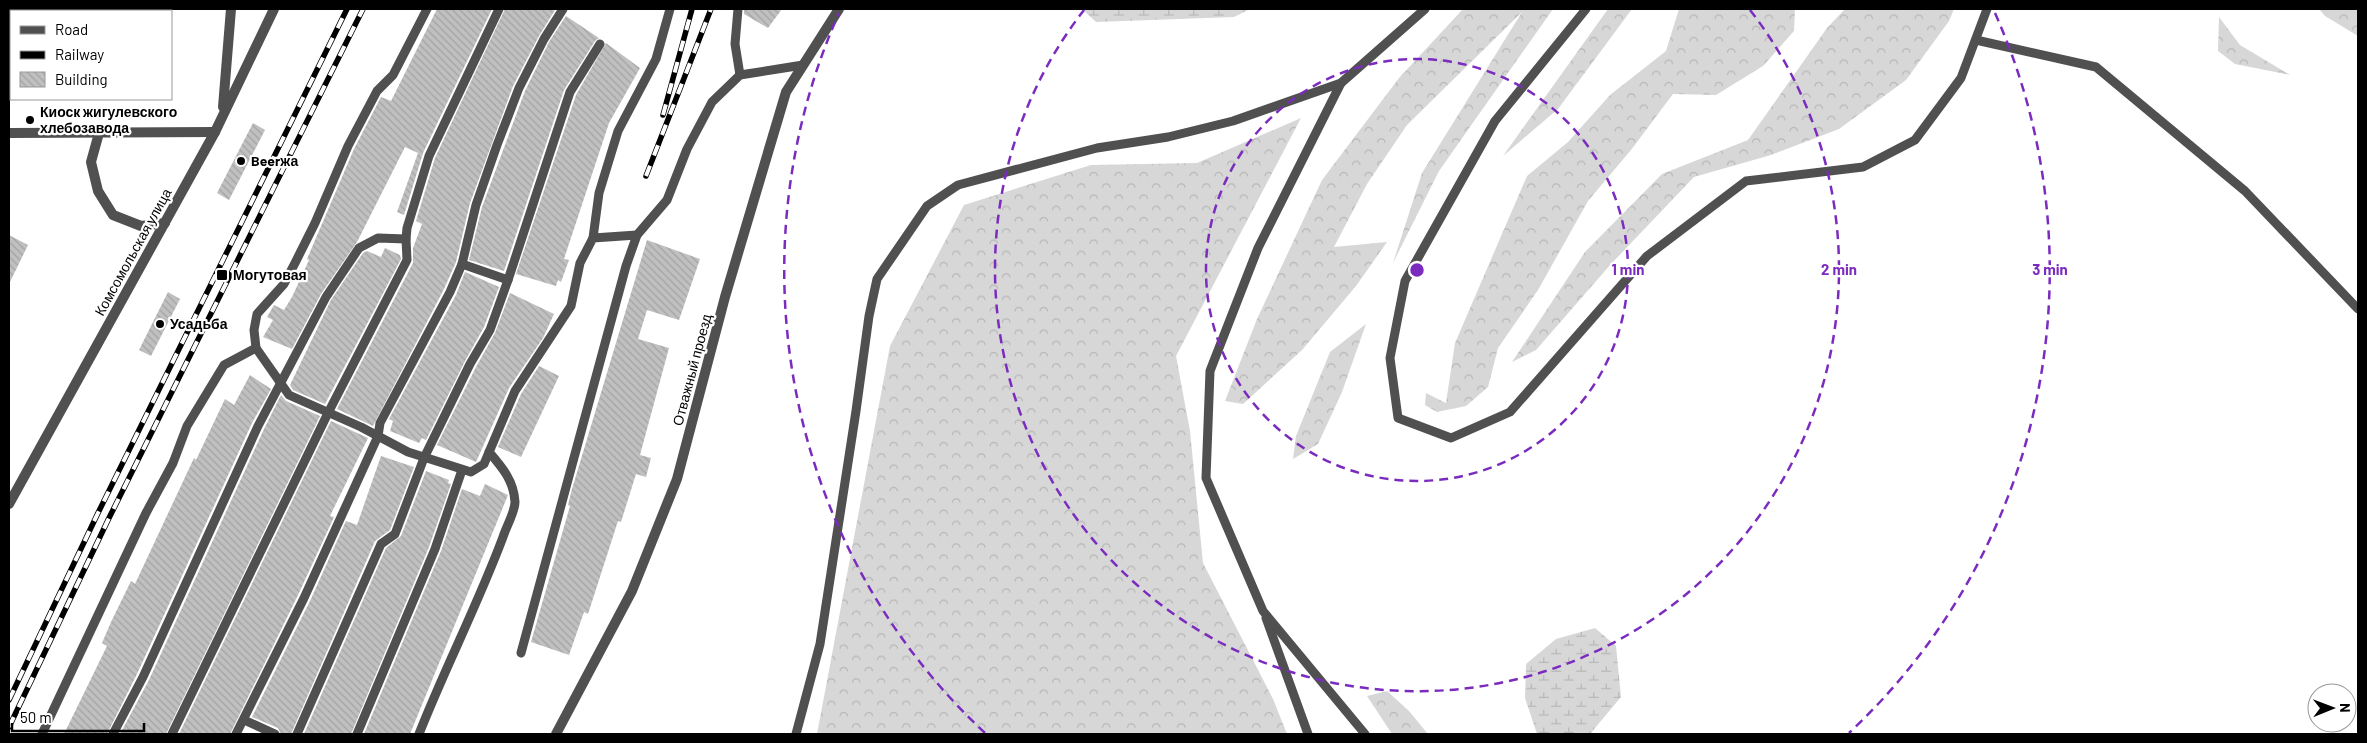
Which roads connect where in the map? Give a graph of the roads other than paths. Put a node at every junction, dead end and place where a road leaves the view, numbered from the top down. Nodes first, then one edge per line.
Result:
1 (231, 9) edge
2 (274, 9) edge
3 (427, 9) edge
4 (499, 9) edge
5 (563, 9) edge
6 (670, 9) edge
7 (738, 9) edge
8 (840, 9) edge
9 (1425, 9) edge
10 (1586, 9) edge
11 (1987, 9) edge
12 (1976, 40) junction
13 (600, 44) dead end
14 (803, 65) junction
15 (740, 75) junction
16 (1342, 83) junction
17 (222, 114) junction
18 (214, 132) junction
19 (9, 133) edge
20 (99, 133) junction
21 (165, 223) junction
22 (637, 235) junction
23 (406, 238) junction
24 (593, 238) junction
25 (462, 264) junction
26 (508, 280) junction
27 (2358, 309) edge
28 (256, 348) junction
29 (281, 385) junction
30 (328, 413) junction
31 (378, 436) junction
32 (489, 452) junction
33 (424, 458) junction
34 (462, 470) junction
35 (9, 504) edge
36 (1263, 611) junction
37 (521, 653) dead end
38 (244, 720) junction
39 (42, 734) edge
40 (113, 734) edge
41 (172, 734) edge
42 (236, 734) edge
43 (275, 734) edge
44 (297, 734) edge
45 (358, 734) edge
46 (419, 734) edge
47 (556, 734) edge
48 (796, 734) edge
49 (1308, 734) edge
50 (1365, 734) edge

1 - 17 street
2 - 17 street, Комсомольская улица
3 - 28 lane
4 - 23 lane
5 - 25 lane
6 - 24 lane
7 - 15 lane
8 - 14 street, Отважный проезд
9 - 16 lane
10 - 12 lane
11 - 12 lane
12 - 27 lane
13 - 26 lane
14 - 15 lane
14 - 47 street, Отважный проезд
15 - 22 lane
16 - 36 lane
16 - 48 lane
17 - 18 street, Комсомольская улица
18 - 20 street
18 - 21 street, Комсомольская улица
19 - 20 street
20 - 21 street
21 - 35 street, Комсомольская улица
22 - 24 lane
22 - 37 lane
23 - 29 lane
23 - 30 lane
24 - 32 lane
25 - 26 lane
25 - 31 lane
26 - 33 lane
28 - 29 lane
28 - 39 lane
29 - 30 lane
29 - 40 lane
30 - 31 lane
30 - 41 lane
31 - 33 lane
31 - 38 lane
32 - 34 lane
32 - 46 lane
33 - 34 lane
33 - 44 lane
34 - 45 lane
36 - 49 lane
36 - 50 lane
38 - 42 lane
38 - 43 lane

